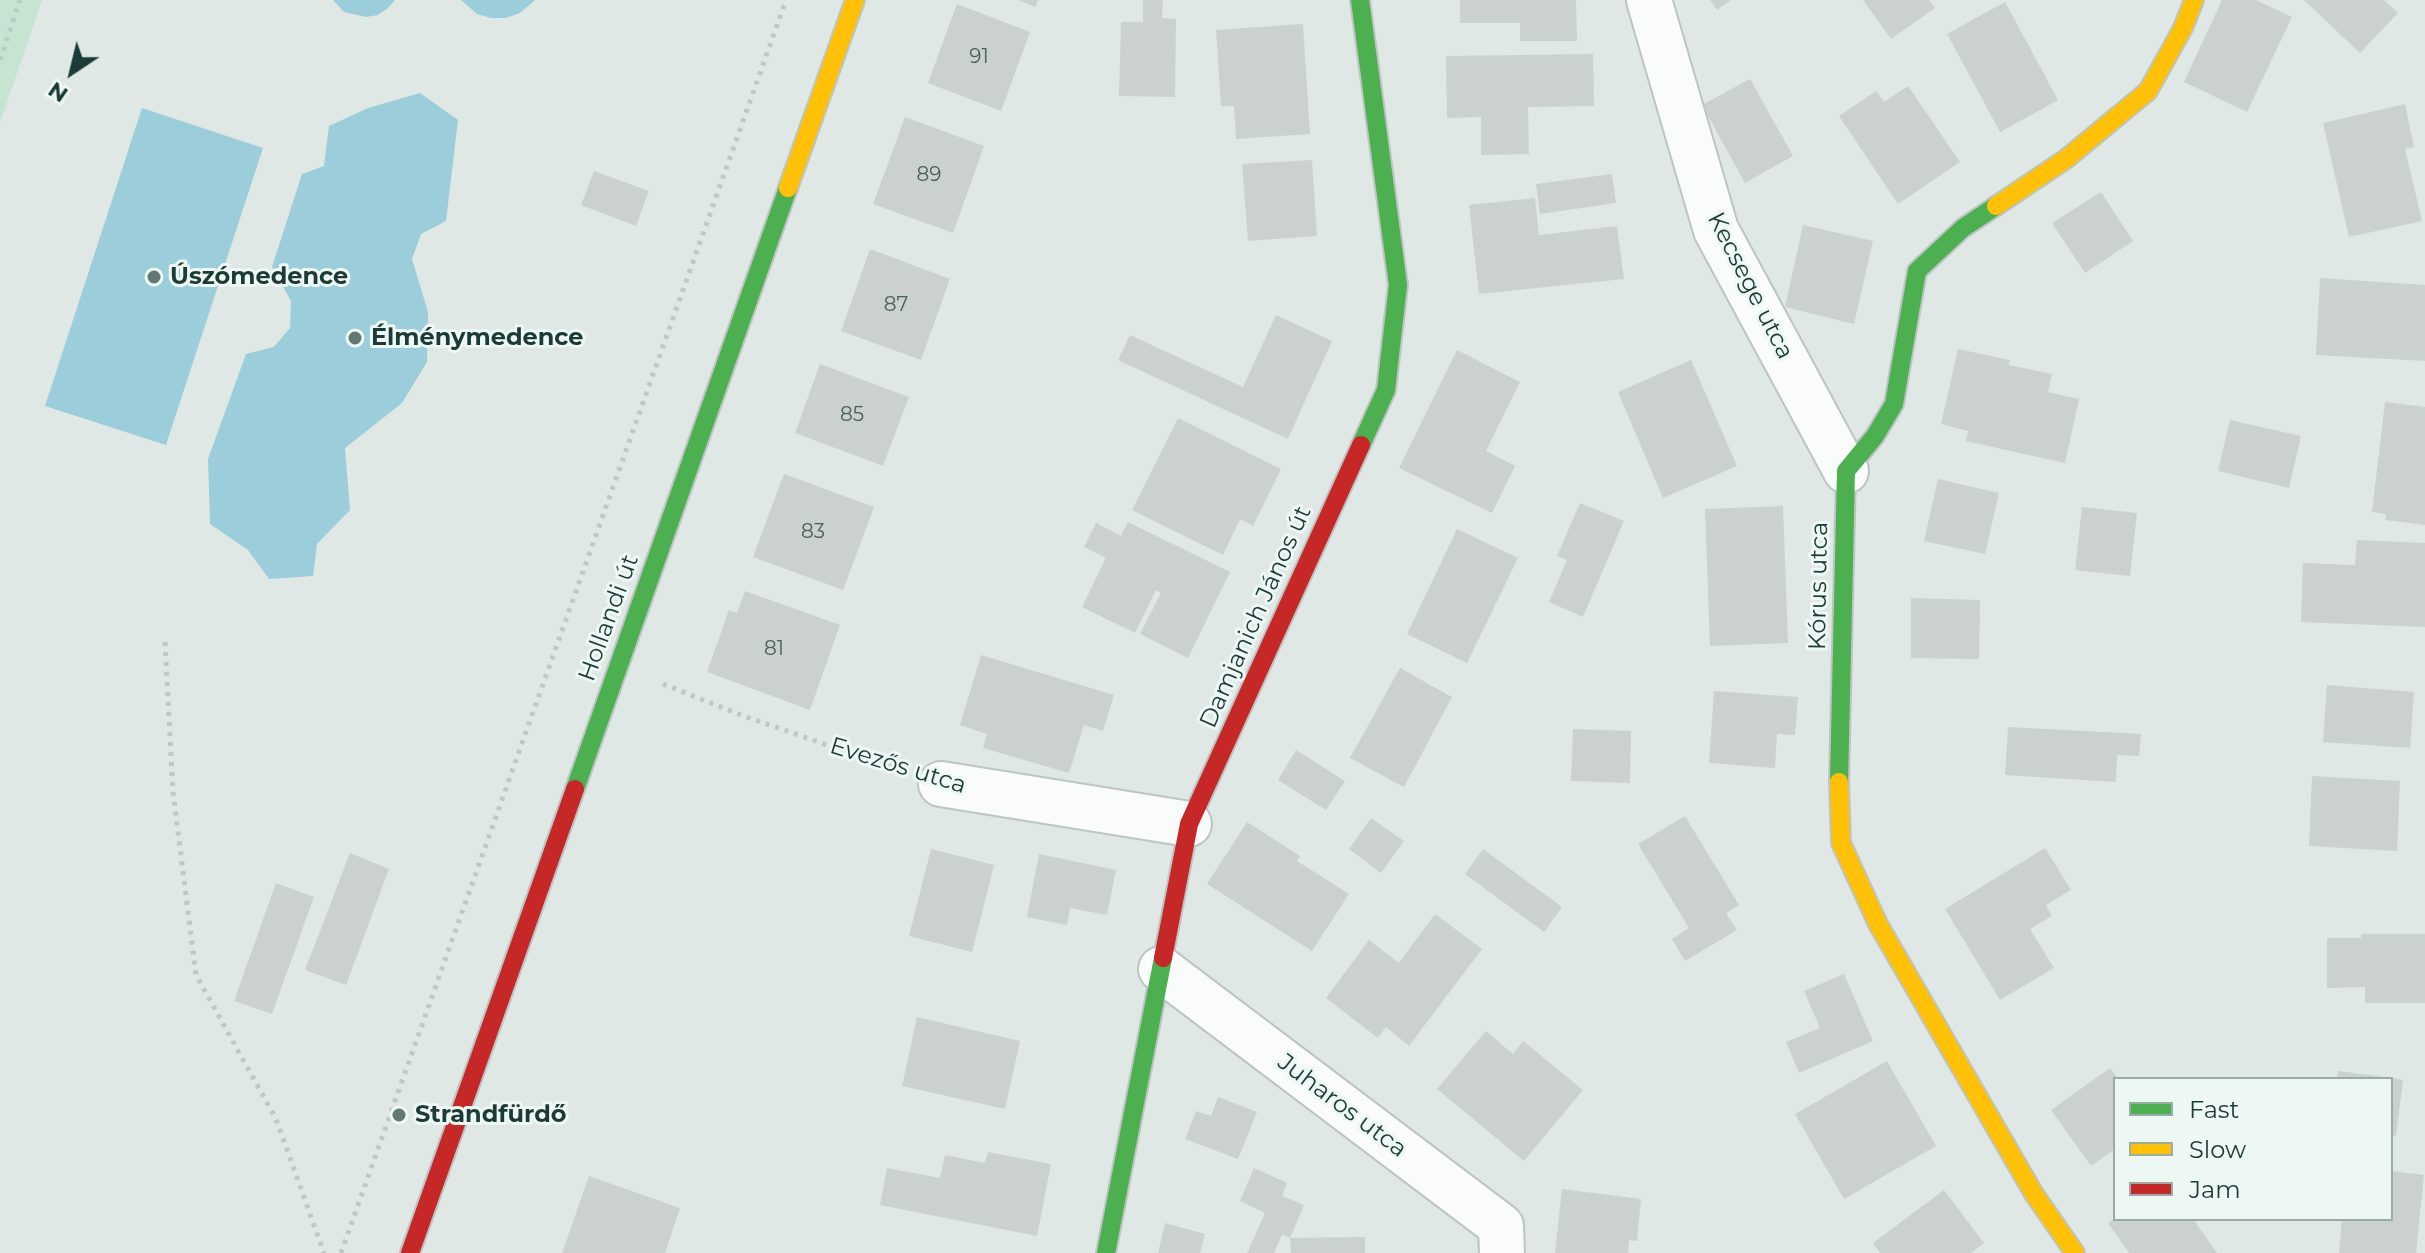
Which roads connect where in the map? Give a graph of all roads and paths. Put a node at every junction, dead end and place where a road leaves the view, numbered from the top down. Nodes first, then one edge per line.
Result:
1 (20, 0) edge
2 (786, 0) edge
3 (855, 0) edge
4 (1360, 0) edge
5 (1649, 0) edge
6 (2194, 0) edge
7 (0, 60) edge
8 (1846, 471) junction
9 (165, 642) dead end
10 (663, 684) dead end
11 (941, 784) joint
12 (1189, 824) junction
13 (1161, 969) junction
14 (324, 1253) edge
15 (341, 1253) edge
16 (410, 1253) edge
17 (1106, 1253) edge
18 (1502, 1253) edge
19 (2075, 1253) edge

1 - 7 path
2 - 15 path
3 - 16 street, Hollandi út
4 - 12 street, Damjanich János út
5 - 8 street, Kecsege utca
6 - 8 street
8 - 19 street, Kórus utca
9 - 14 path
10 - 11 path, Evezős utca
11 - 12 street, Evezős utca
12 - 13 street, Damjanich János út
13 - 17 street, Damjanich János út
13 - 18 street, Juharos utca

